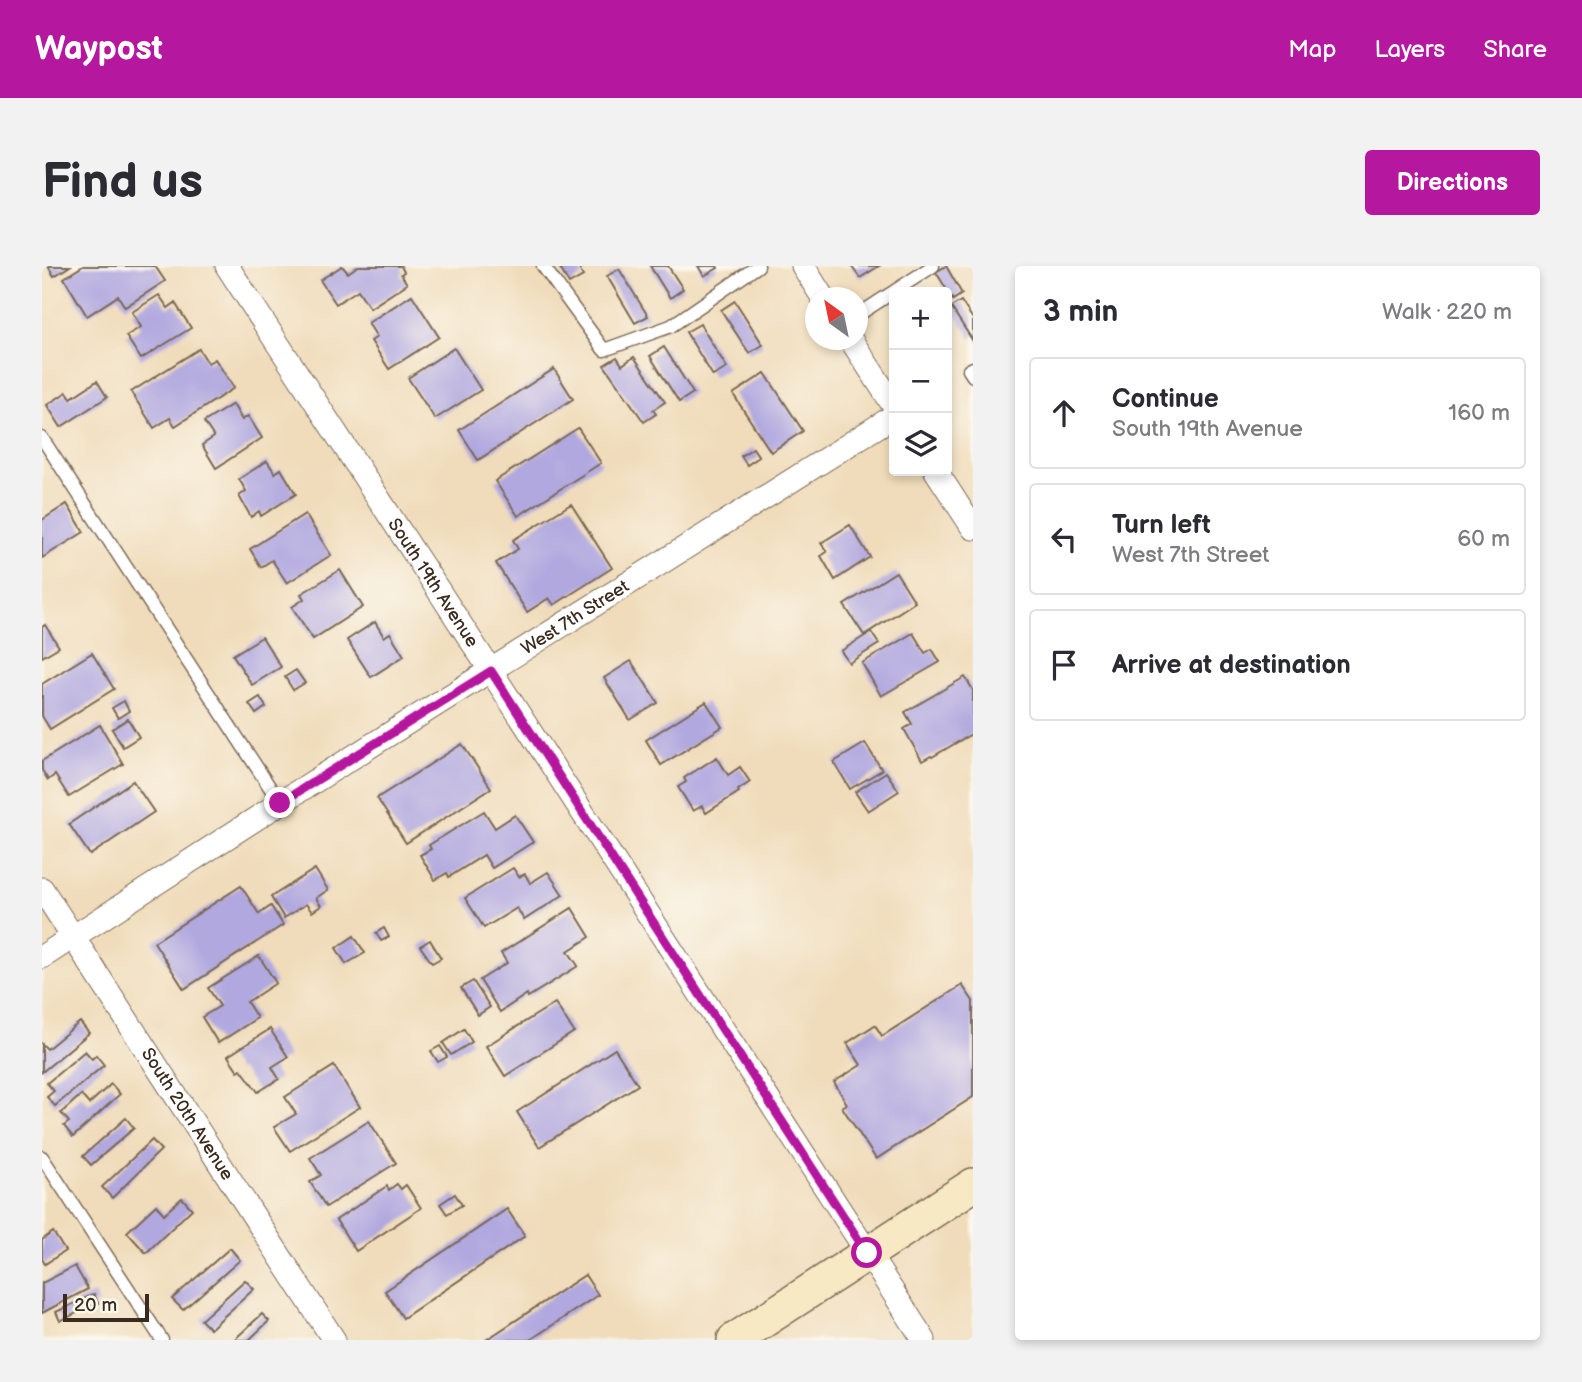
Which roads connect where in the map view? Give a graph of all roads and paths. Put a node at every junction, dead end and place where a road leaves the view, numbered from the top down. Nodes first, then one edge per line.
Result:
1 (227, 266) edge
2 (543, 266) edge
3 (758, 266) edge
4 (803, 266) edge
5 (933, 266) edge
6 (816, 287) edge
7 (868, 308) edge
8 (857, 350) edge
9 (973, 368) edge
10 (973, 376) edge
11 (889, 398) edge
12 (889, 419) edge
13 (42, 438) edge
14 (939, 476) edge
15 (973, 528) edge
16 (491, 671) junction
17 (280, 803) junction
18 (42, 889) edge
19 (73, 937) junction
20 (42, 957) edge
21 (42, 1157) edge
22 (973, 1185) edge
23 (867, 1253) junction
24 (162, 1340) edge
25 (334, 1340) edge
26 (734, 1340) edge
27 (924, 1340) edge

1 - 16 street, South 19th Avenue
2 - 3 lane
4 - 6 street
5 - 7 lane
8 - 11 street
9 - 10 lane
12 - 16 street, West 7th Street
13 - 17 lane
14 - 15 street
16 - 17 street, West 7th Street
16 - 23 street, South 19th Avenue
17 - 19 street, West 7th Street
18 - 19 street, South 20th Avenue
19 - 20 street, West 7th Street
19 - 25 street, South 20th Avenue
21 - 24 lane
22 - 23 main road
23 - 26 main road
23 - 27 street, South 19th Avenue

